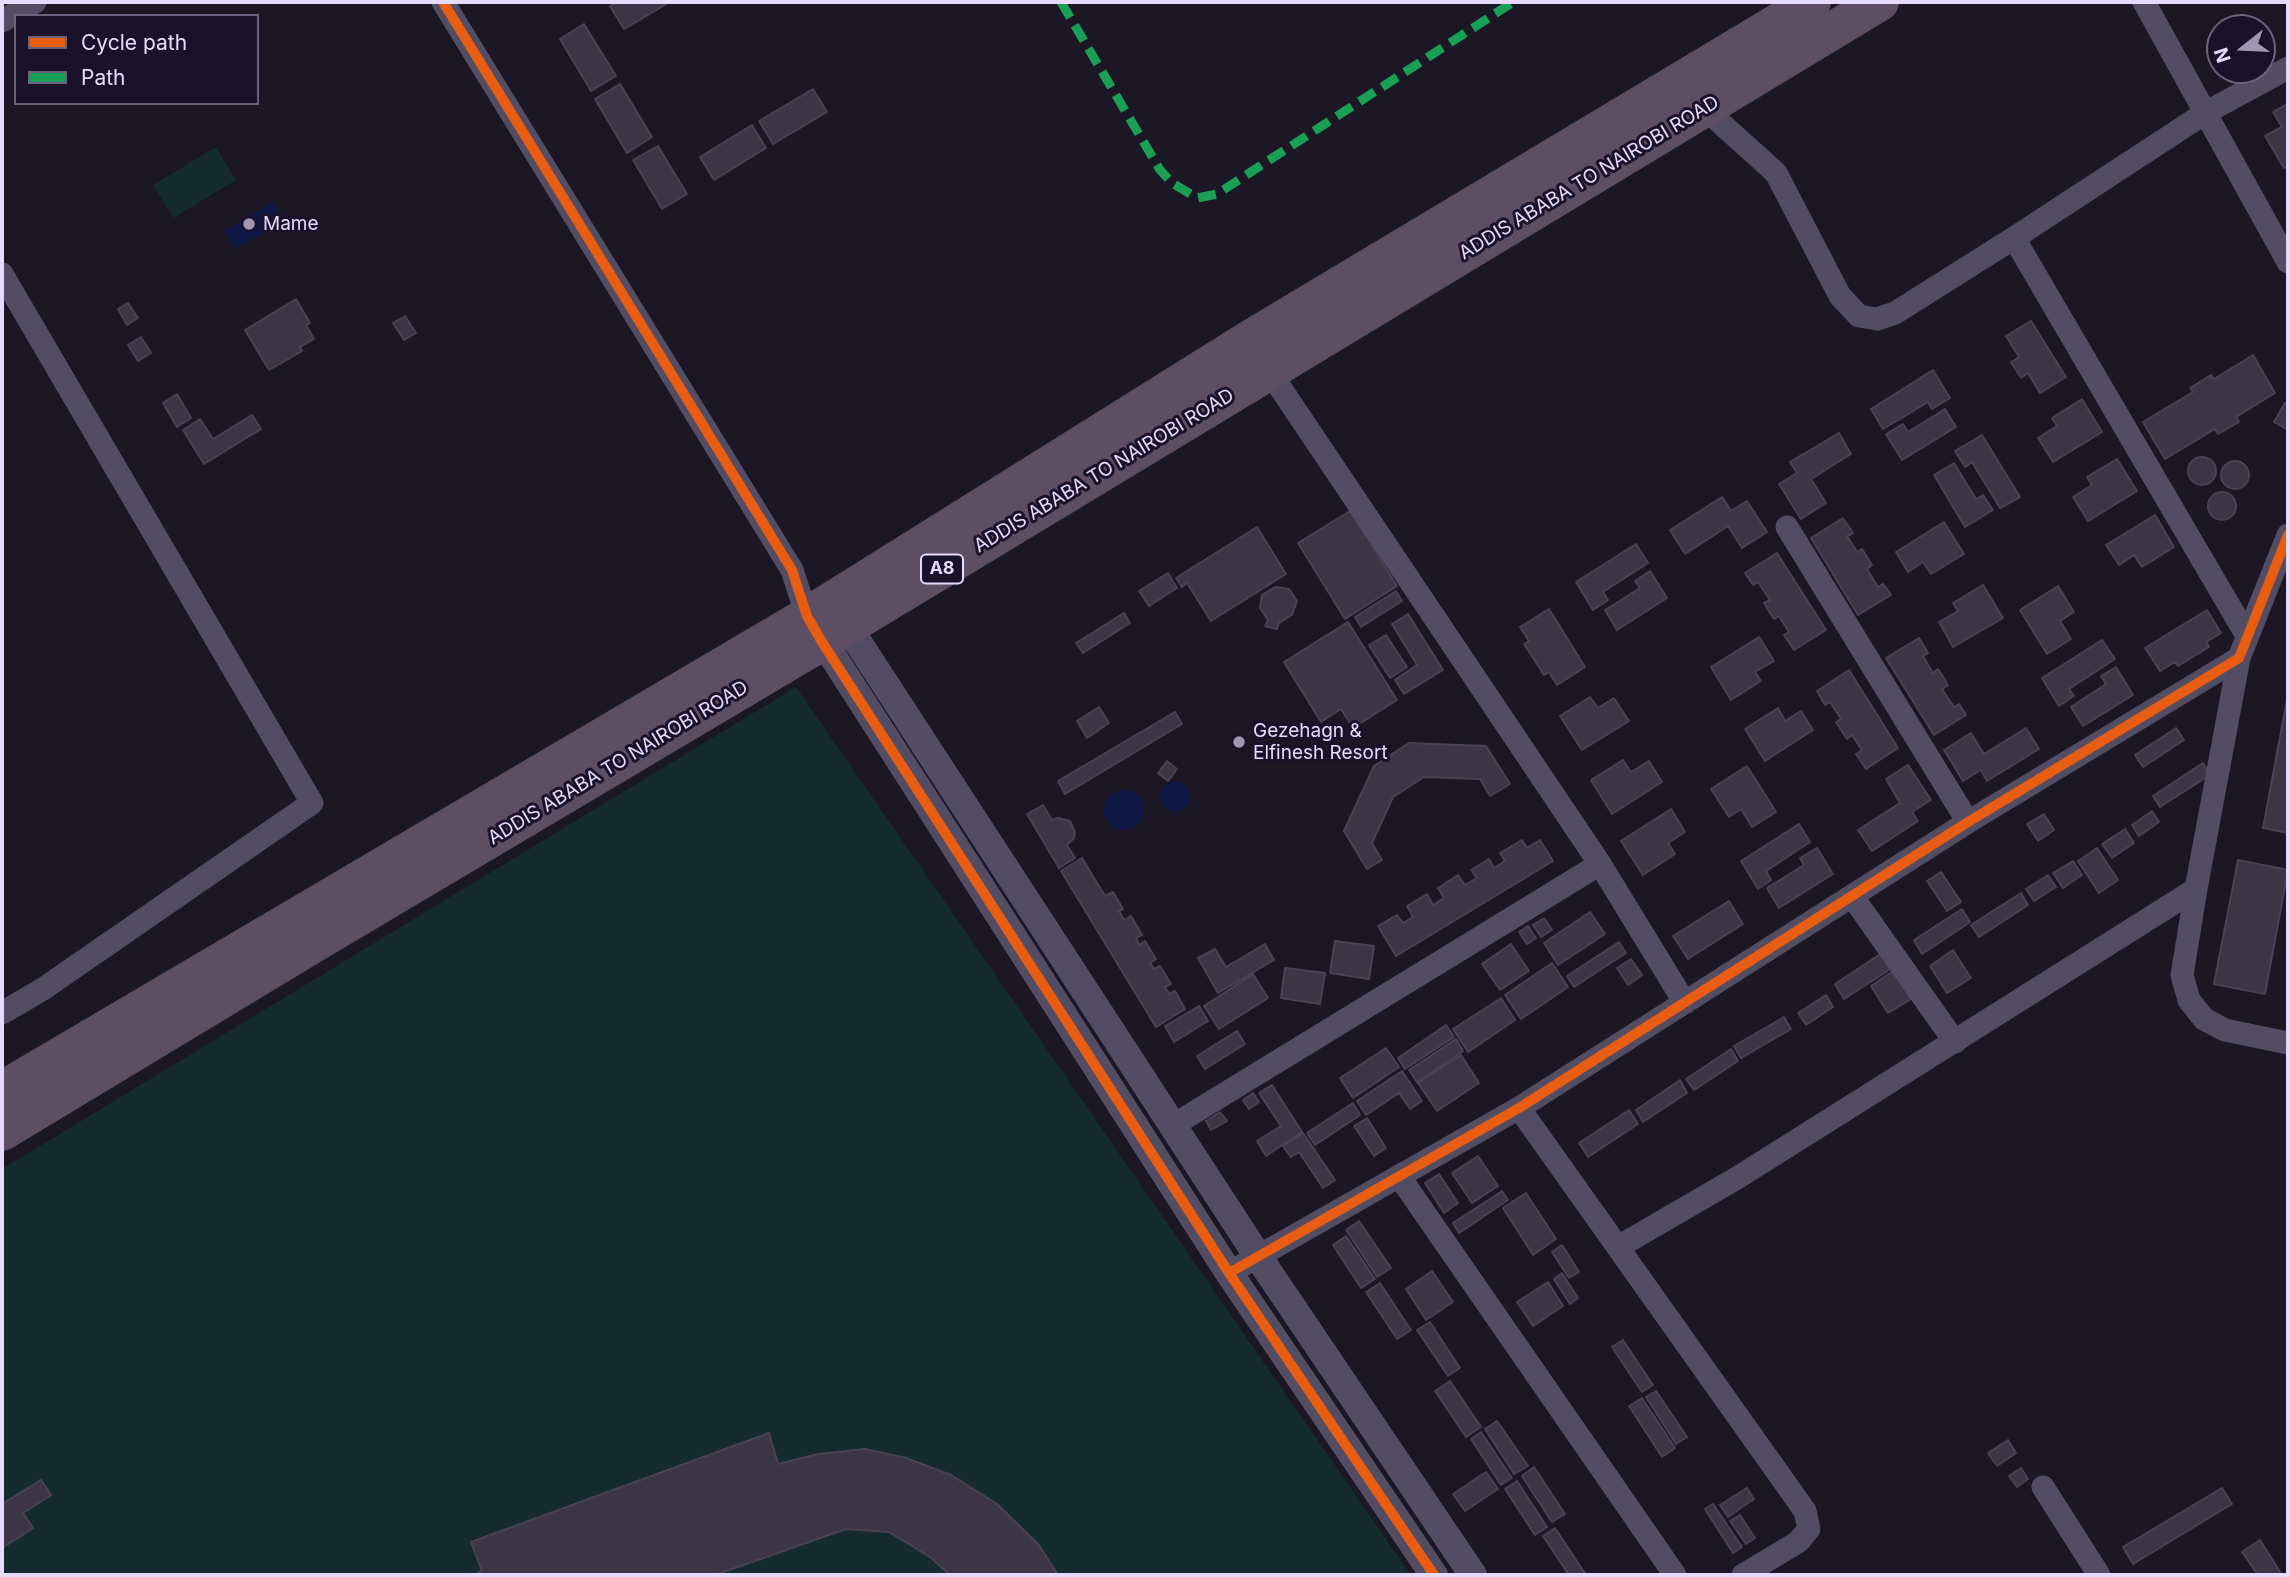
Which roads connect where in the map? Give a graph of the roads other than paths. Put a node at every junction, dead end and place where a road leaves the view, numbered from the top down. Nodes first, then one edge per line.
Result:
1 (35, 2) edge
2 (443, 2) edge
3 (1812, 2) edge
4 (1880, 2) edge
5 (2144, 2) edge
6 (14, 14) edge
7 (2288, 68) edge
8 (1704, 108) junction
9 (2204, 113) junction
10 (2014, 238) junction
11 (2288, 262) edge
12 (2, 274) edge
13 (1259, 355) junction
14 (1787, 527) dead end
15 (2288, 535) edge
16 (827, 621) junction
17 (2243, 647) junction
18 (1968, 822) junction
19 (1600, 864) junction
20 (2196, 889) junction
21 (1852, 896) junction
22 (1685, 1003) junction
23 (2, 1013) edge
24 (1955, 1042) junction
25 (2288, 1043) edge
26 (2, 1090) edge
27 (1519, 1108) junction
28 (1172, 1126) junction
29 (2, 1132) edge
30 (1399, 1176) junction
31 (1618, 1247) junction
32 (1257, 1255) junction
33 (1229, 1273) junction
34 (2043, 1487) dead end
35 (1434, 1575) edge
36 (1473, 1575) edge
37 (1675, 1575) edge
38 (1742, 1575) edge
39 (2099, 1575) edge

1 - 6 street
2 - 16 street
3 - 13 highway, ADDIS ABABA TO NAIROBI ROAD / A8
4 - 8 highway, ADDIS ABABA TO NAIROBI ROAD / A8
5 - 9 street
7 - 9 street
8 - 10 street
8 - 13 highway, ADDIS ABABA TO NAIROBI ROAD / A8
9 - 10 street
9 - 11 street
10 - 17 street
12 - 23 street
13 - 16 highway, ADDIS ABABA TO NAIROBI ROAD / A8
13 - 19 street
14 - 18 street
15 - 17 street
16 - 26 highway, ADDIS ABABA TO NAIROBI ROAD / A8
16 - 28 street
16 - 29 highway, ADDIS ABABA TO NAIROBI ROAD / A8
16 - 33 street
17 - 18 street
17 - 20 street
18 - 21 street
19 - 22 street
19 - 28 street
20 - 24 street
20 - 25 street
21 - 22 street
21 - 24 street
22 - 27 street
24 - 31 street
27 - 30 street
27 - 31 street
28 - 32 street
30 - 32 street
30 - 37 street
31 - 38 street
32 - 33 street
32 - 36 street
33 - 35 street
34 - 39 street

